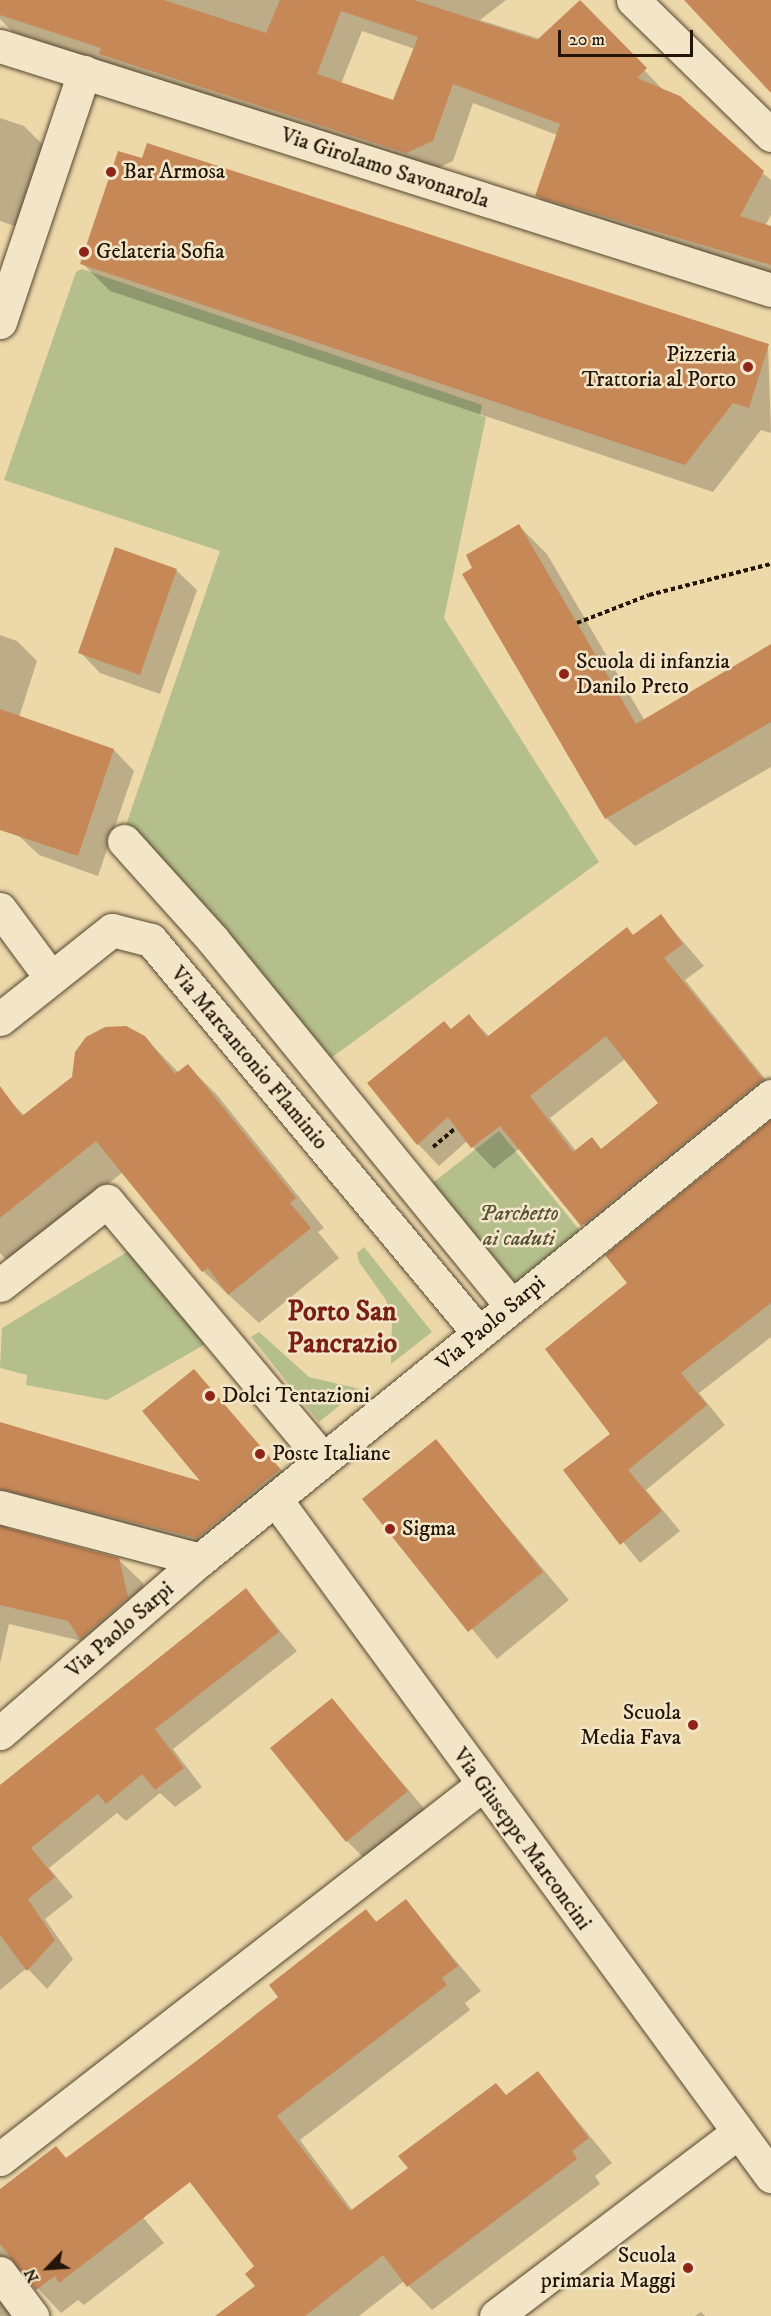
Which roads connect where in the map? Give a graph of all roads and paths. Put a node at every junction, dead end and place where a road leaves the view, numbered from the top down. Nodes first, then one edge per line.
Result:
1 (633, 0) edge
2 (0, 46) edge
3 (84, 72) junction
4 (771, 135) edge
5 (771, 290) edge
6 (0, 322) edge
7 (771, 564) edge
8 (577, 623) dead end
9 (124, 841) dead end
10 (0, 909) edge
11 (51, 978) junction
12 (0, 1019) edge
13 (771, 1096) edge
14 (0, 1285) edge
15 (511, 1305) junction
16 (478, 1332) junction
17 (323, 1459) junction
18 (276, 1500) junction
19 (0, 1507) edge
20 (200, 1560) junction
21 (8, 1720) edge
22 (482, 1785) junction
23 (738, 2132) junction
24 (0, 2159) edge
25 (771, 2176) edge
26 (0, 2273) edge
27 (32, 2316) edge
28 (496, 2316) edge

1 - 4 street
2 - 3 street, Via Girolamo Savonarola
3 - 5 street, Via Girolamo Savonarola
3 - 6 street
7 - 8 path
9 - 15 street
10 - 11 street
11 - 12 street
11 - 16 street, Via Marcantonio Flaminio
13 - 15 street, Via Paolo Sarpi
14 - 17 street
15 - 16 street, Via Paolo Sarpi
16 - 17 street, Via Paolo Sarpi
17 - 18 street, Via Paolo Sarpi
18 - 20 street, Via Paolo Sarpi
18 - 22 street, Via Giuseppe Marconcini
19 - 20 street
20 - 21 street, Via Paolo Sarpi
22 - 23 street, Via Giuseppe Marconcini
22 - 24 street
23 - 25 street, Via Giuseppe Marconcini
23 - 28 street
26 - 27 street

